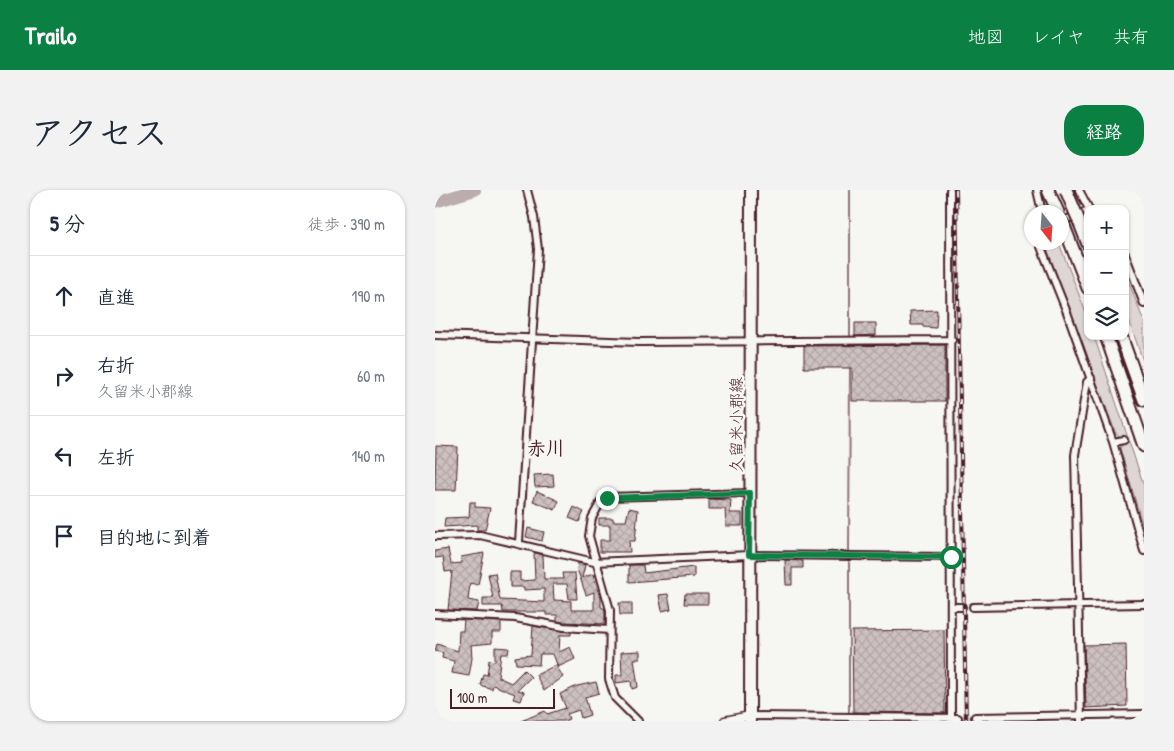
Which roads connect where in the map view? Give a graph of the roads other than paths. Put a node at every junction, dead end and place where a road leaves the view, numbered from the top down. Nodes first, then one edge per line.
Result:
1 (751, 190) edge
2 (950, 190) edge
3 (1037, 190) edge
4 (1048, 190) edge
5 (1066, 190) edge
6 (1079, 190) edge
7 (528, 192) edge
8 (1040, 205) edge
9 (1055, 205) edge
10 (1086, 205) edge
11 (1084, 212) edge
12 (1069, 220) edge
13 (1084, 234) edge
14 (1069, 240) edge
15 (1042, 250) edge
16 (1129, 265) edge
17 (1084, 278) edge
18 (1144, 304) edge
19 (435, 335) edge
20 (531, 340) junction
21 (952, 340) junction
22 (1107, 340) edge
23 (1122, 340) edge
24 (751, 341) junction
25 (1091, 378) junction
26 (1144, 400) edge
27 (1124, 440) tunnel mouth
28 (1113, 442) junction
29 (1144, 446) edge
30 (750, 493) junction
31 (435, 536) edge
32 (519, 542) junction
33 (1144, 551) edge
34 (749, 555) junction
35 (951, 557) junction
36 (594, 562) junction
37 (1144, 604) edge
38 (1078, 606) junction
39 (951, 607) junction
40 (962, 607) dead end
41 (973, 608) dead end
42 (435, 614) edge
43 (609, 630) junction
44 (1144, 714) edge
45 (975, 717) dead end
46 (750, 718) edge
47 (953, 718) edge
48 (1081, 718) edge
49 (638, 721) edge
50 (725, 721) edge

1 - 24 main road, 久留米小郡線
2 - 21 street
3 - 8 street
4 - 9 highway
5 - 13 highway, bridge
6 - 10 street
7 - 20 street
11 - 12 street
14 - 17 highway
15 - 25 street
16 - 18 street
19 - 20 street
20 - 24 street
20 - 32 street
21 - 24 street
21 - 35 street
22 - 29 highway
23 - 26 highway
24 - 30 main road, 久留米小郡線
25 - 28 street
25 - 38 street
27 - 28 street
28 - 33 street
30 - 34 main road, 久留米小郡線
30 - 36 street
31 - 32 street
32 - 36 street
34 - 35 street
34 - 36 street
34 - 46 main road, 久留米小郡線
35 - 39 street
36 - 43 street
37 - 38 street
38 - 41 street
38 - 48 street
39 - 40 street
39 - 47 street
42 - 43 street
43 - 49 street
44 - 48 street
45 - 48 street
46 - 47 street
46 - 50 street

